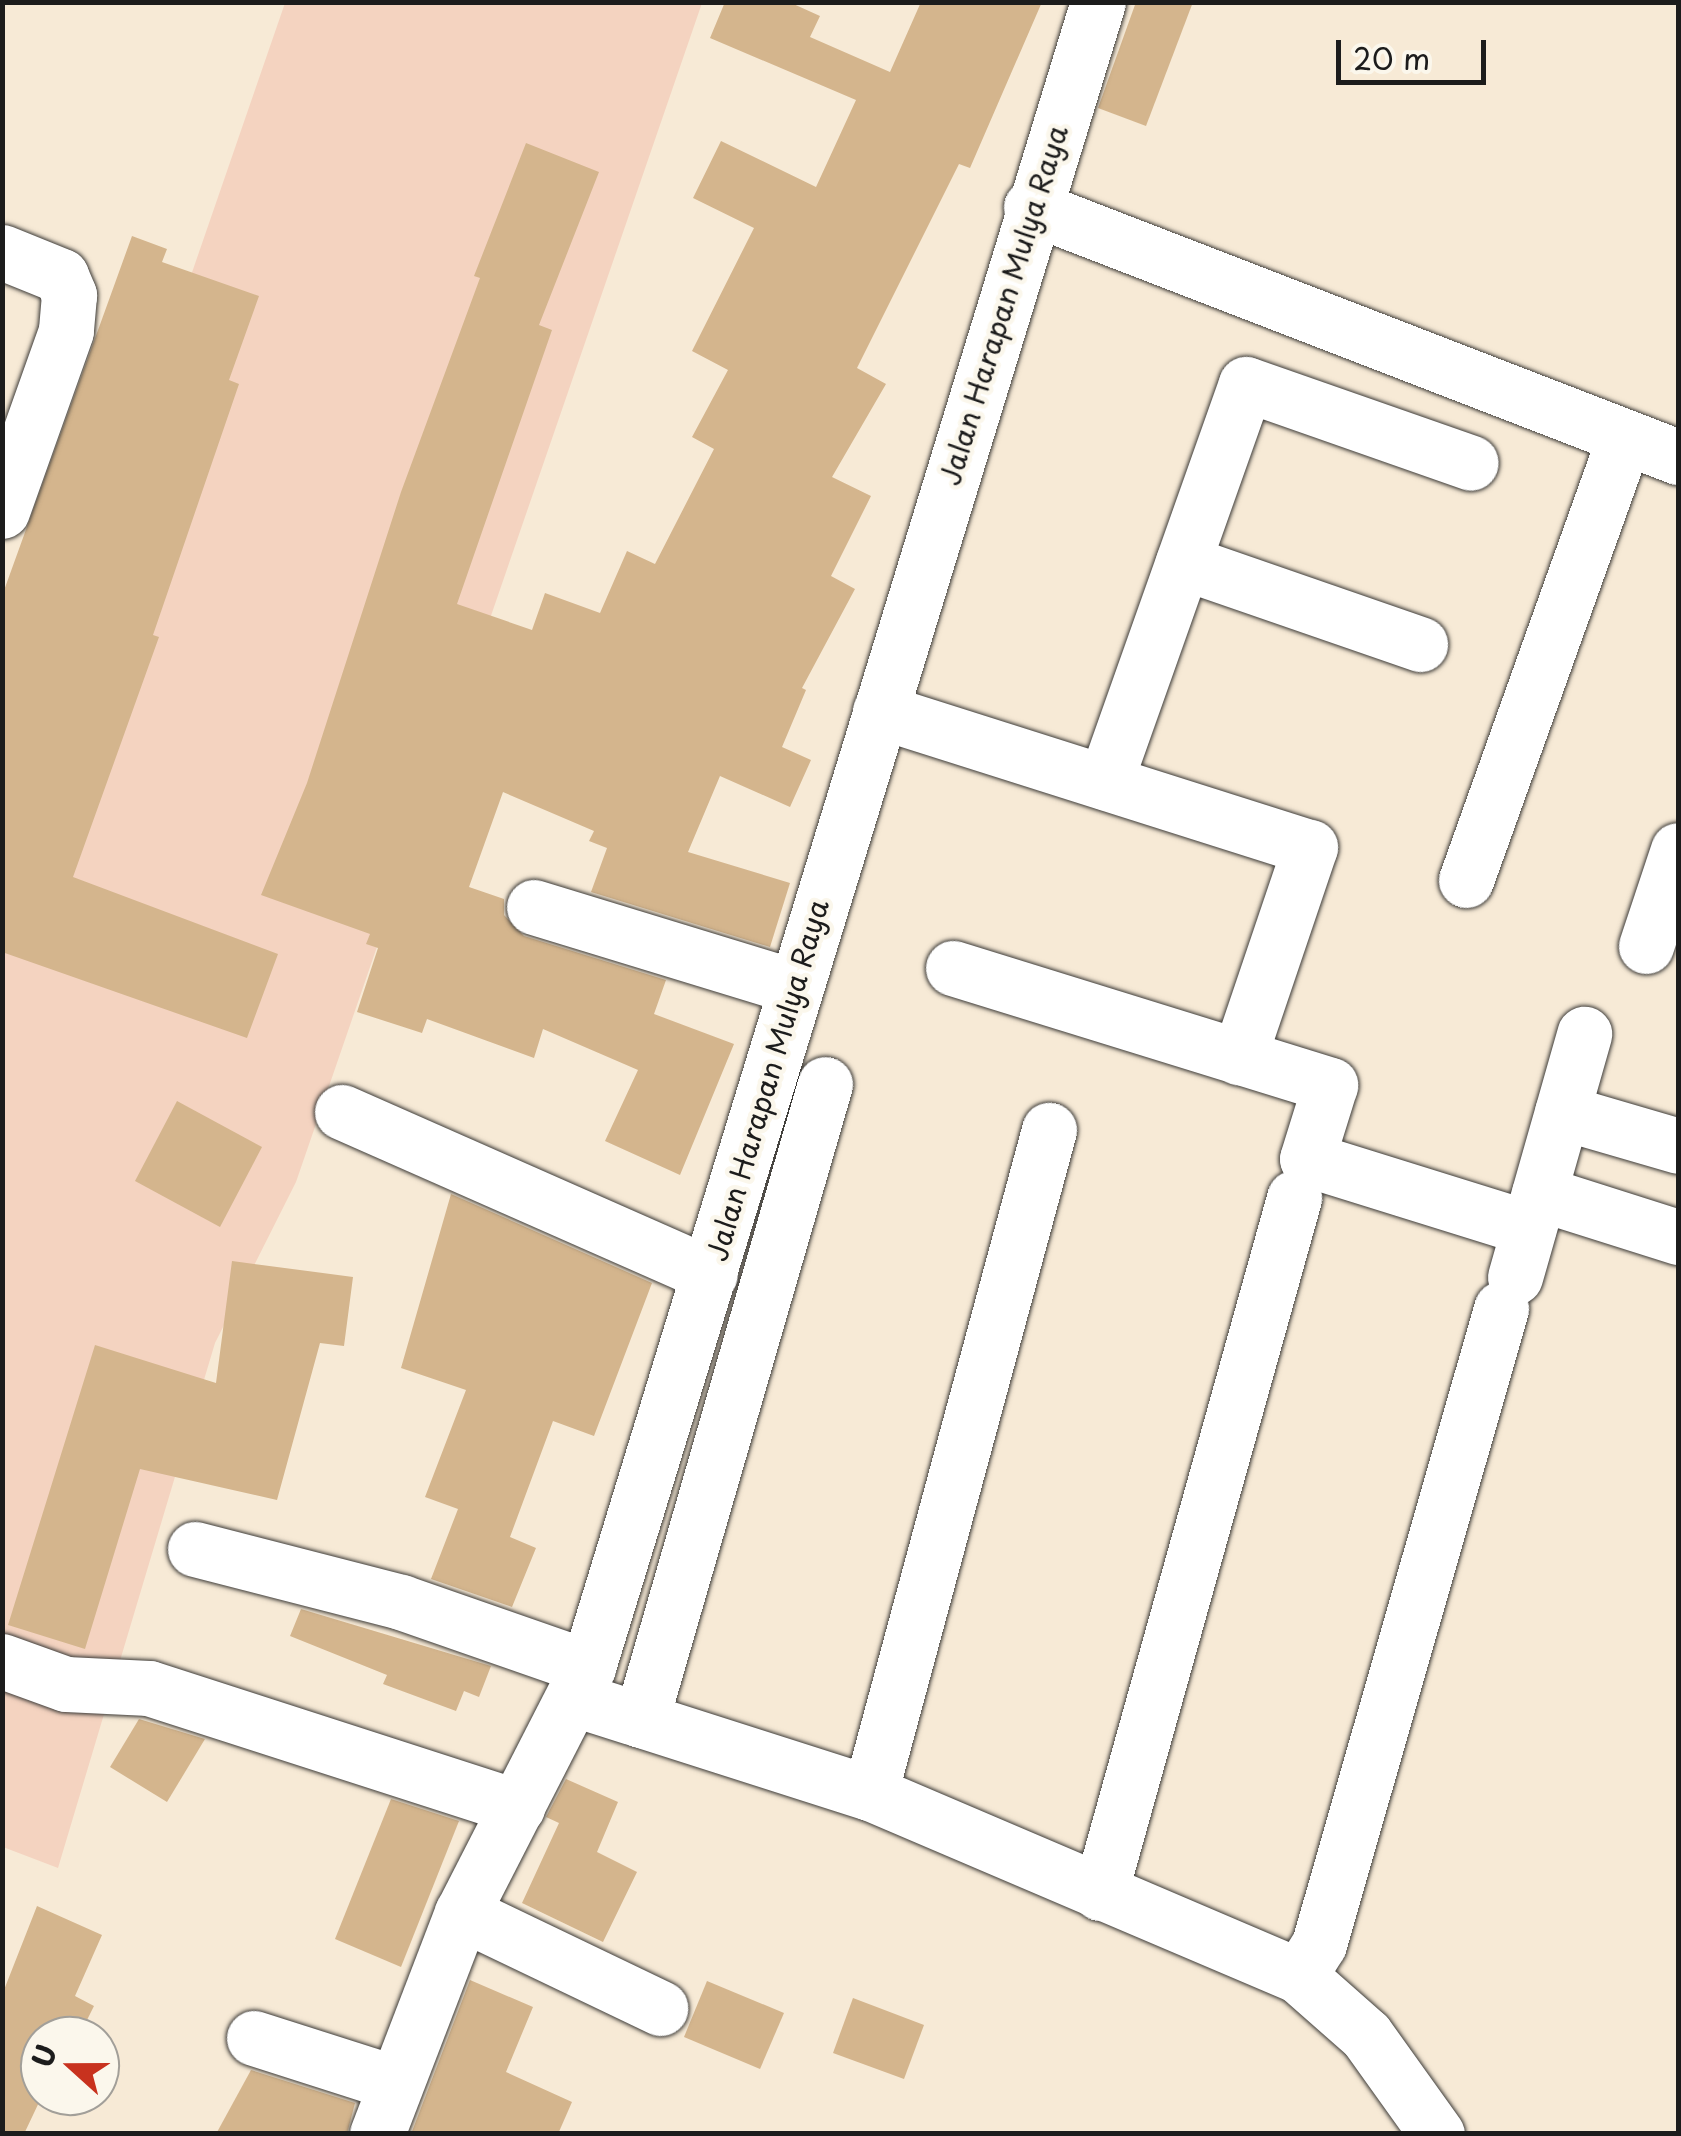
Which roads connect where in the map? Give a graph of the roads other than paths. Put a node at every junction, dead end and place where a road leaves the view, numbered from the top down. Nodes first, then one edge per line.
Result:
1 (1098, 2) edge
2 (1030, 207) junction
3 (2, 252) edge
4 (1624, 438) junction
5 (1678, 457) edge
6 (1471, 463) dead end
7 (7, 481) edge
8 (1182, 562) junction
9 (1420, 644) dead end
10 (880, 711) junction
11 (1105, 782) junction
12 (1678, 850) edge
13 (1466, 880) dead end
14 (534, 907) dead end
15 (1646, 946) dead end
16 (953, 968) dead end
17 (792, 986) junction
18 (1584, 1034) dead end
19 (1239, 1057) junction
20 (825, 1084) dead end
21 (342, 1112) dead end
22 (1562, 1112) junction
23 (1049, 1130) dead end
24 (1678, 1146) edge
25 (1294, 1198) dead end
26 (1678, 1237) edge
27 (1521, 1252) junction
28 (710, 1274) junction
29 (195, 1549) dead end
30 (2, 1661) edge
31 (581, 1683) junction
32 (641, 1720) junction
33 (870, 1793) junction
34 (517, 1807) junction
35 (1100, 1893) junction
36 (462, 1913) junction
37 (1299, 1976) junction
38 (660, 2008) dead end
39 (254, 2038) dead end
40 (392, 2082) junction
41 (377, 2134) edge
42 (1437, 2134) edge

1 - 2 street, Jalan Harapan Mulya Raya
2 - 4 street
2 - 10 street, Jalan Harapan Mulya Raya
3 - 7 street
4 - 5 street
4 - 13 street
6 - 8 street
8 - 9 street
8 - 11 street
10 - 11 street
10 - 17 street, Jalan Harapan Mulya Raya
11 - 19 street
12 - 15 street
14 - 17 street
16 - 19 street
17 - 28 street, Jalan Harapan Mulya Raya
18 - 22 street
19 - 27 street
20 - 32 street
21 - 28 street
22 - 24 street
22 - 27 street
23 - 33 street
25 - 35 street
26 - 27 street
27 - 37 street
28 - 31 street, Jalan Harapan Mulya Raya
29 - 31 street
30 - 34 street
31 - 32 street
31 - 34 street, Jalan Harapan Mulya Raya
32 - 33 street
33 - 35 street
34 - 36 street, Jalan Harapan Mulya Raya
35 - 37 street
36 - 38 street
36 - 40 street, Jalan Harapan Mulya Raya
37 - 42 street
39 - 40 street
40 - 41 street, Jalan Harapan Mulya Raya

